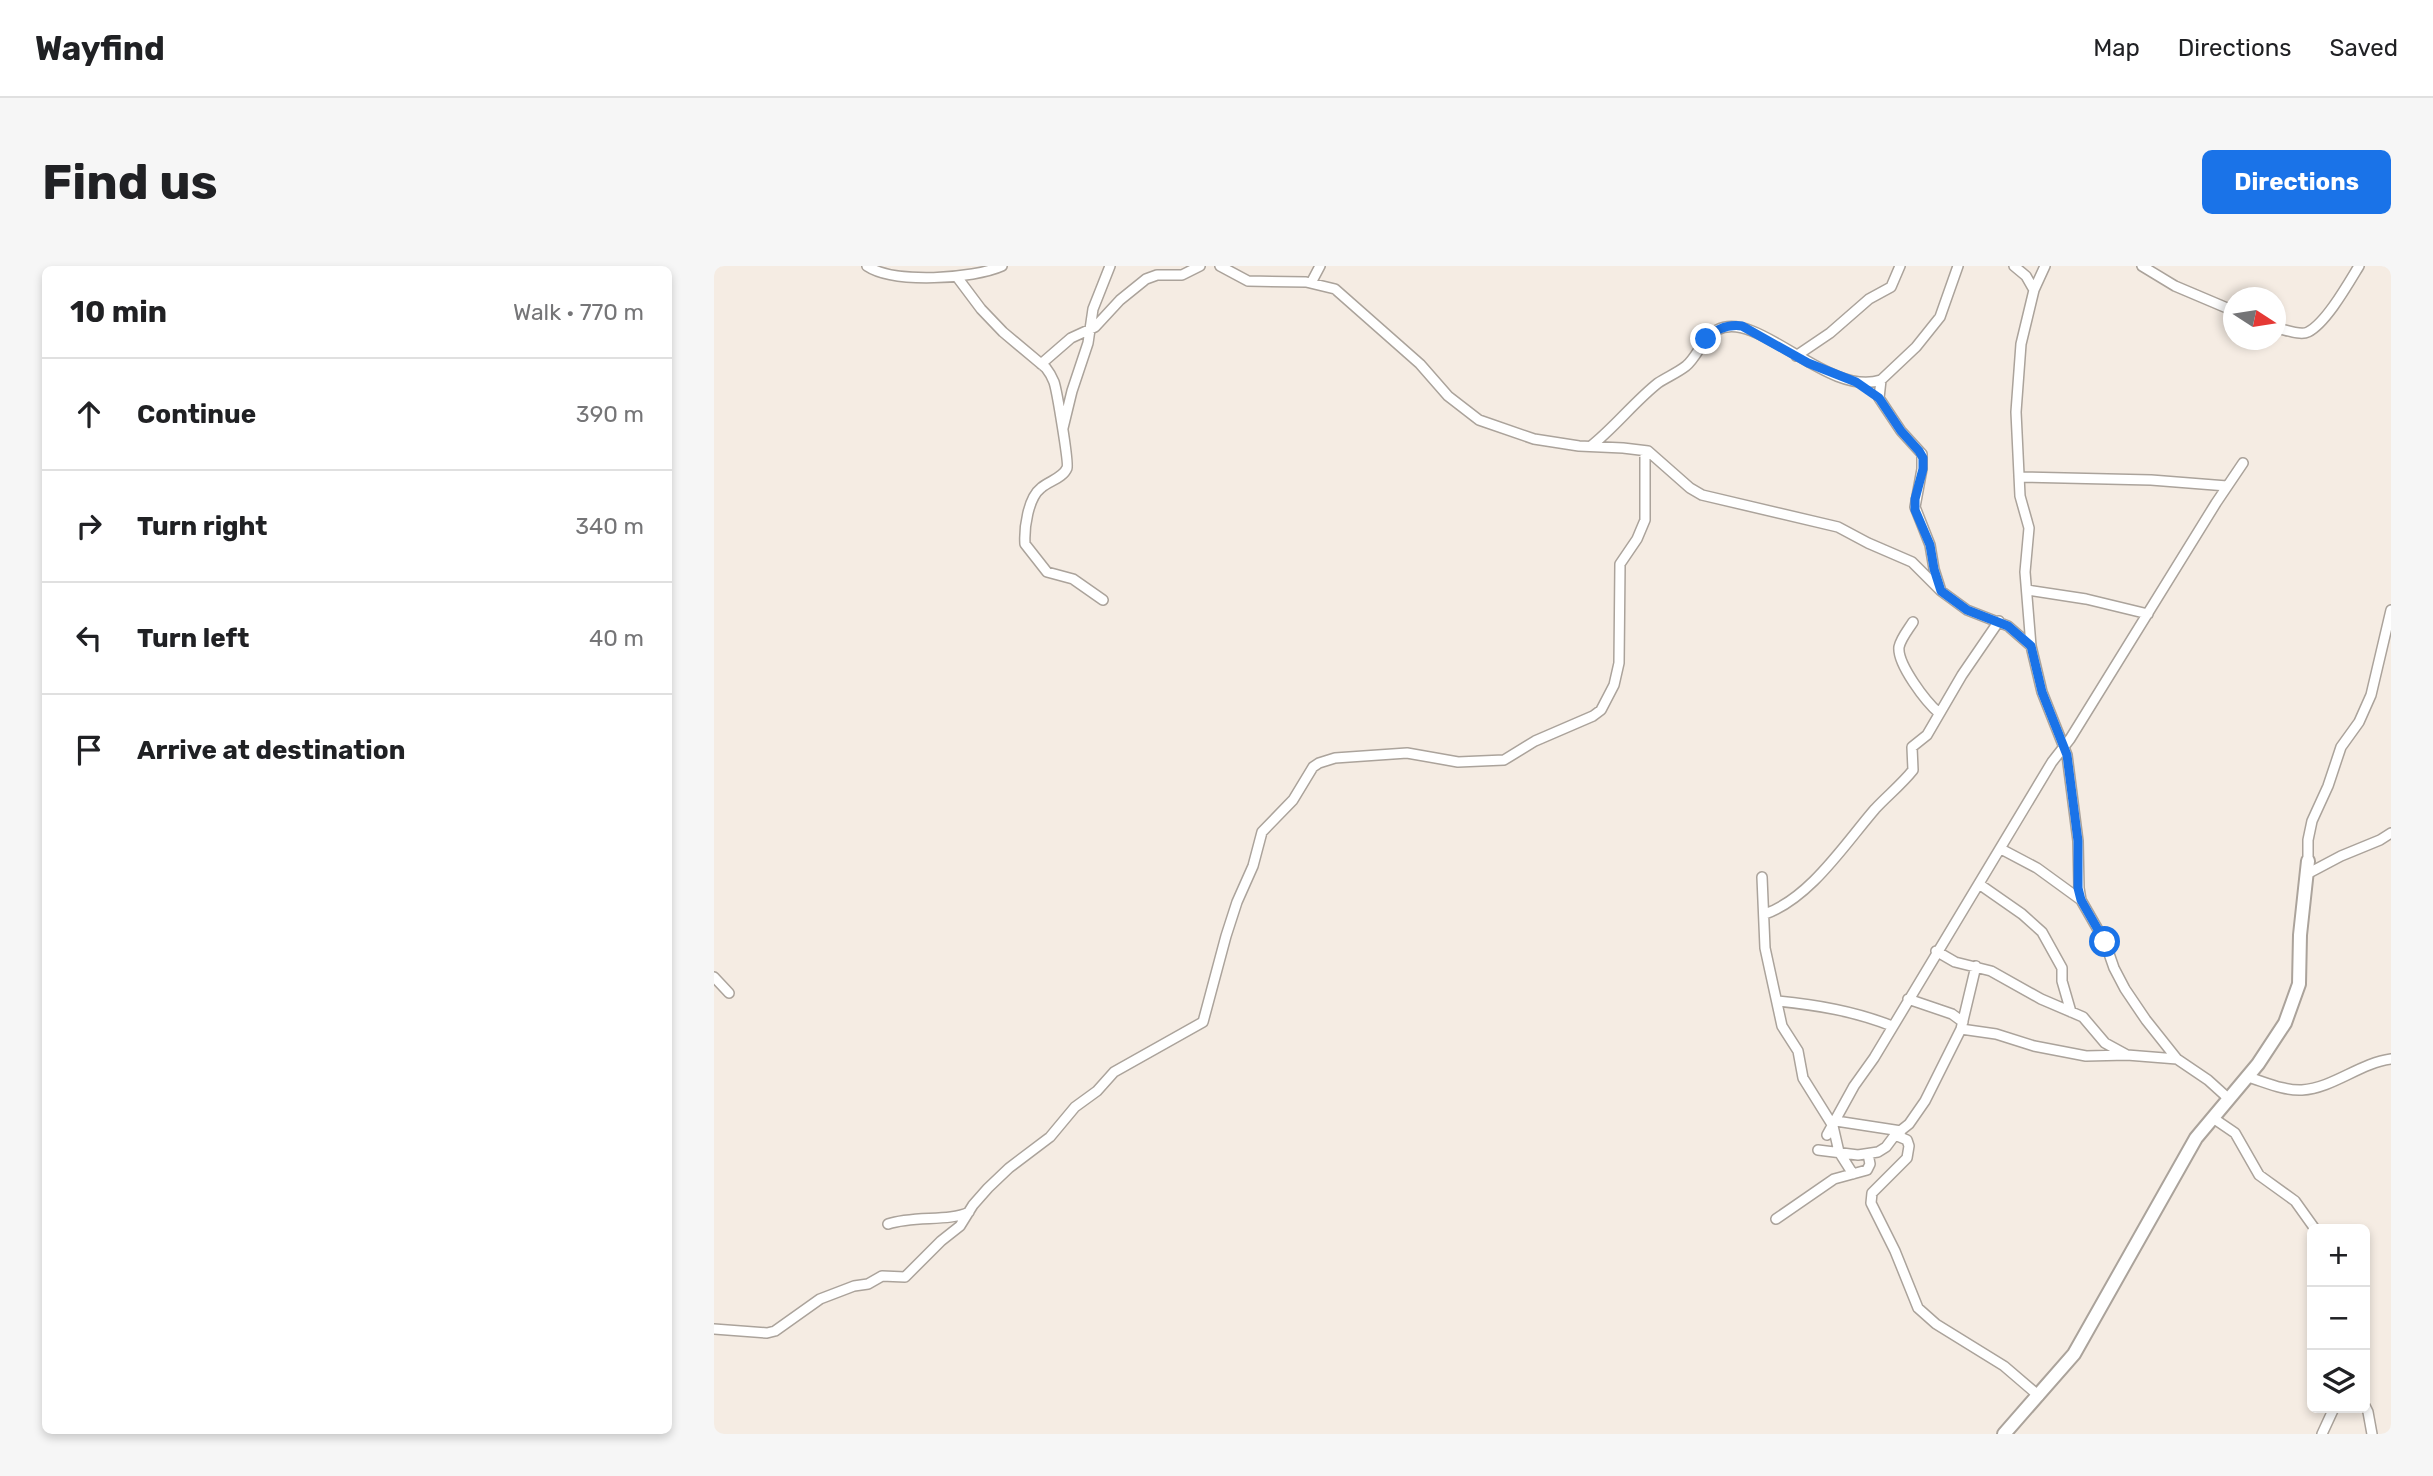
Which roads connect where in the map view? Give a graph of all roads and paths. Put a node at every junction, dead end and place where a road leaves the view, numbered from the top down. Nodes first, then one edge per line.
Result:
1 (867, 266) edge
2 (1002, 266) edge
3 (1110, 266) edge
4 (1200, 266) edge
5 (1220, 266) edge
6 (1320, 266) edge
7 (1900, 266) edge
8 (2014, 266) edge
9 (2045, 266) edge
10 (2142, 266) edge
11 (2359, 266) edge
12 (1956, 267) edge
13 (957, 277) junction
14 (1311, 283) junction
15 (2034, 290) junction
16 (2223, 306) edge
17 (1090, 330) junction
18 (2286, 330) edge
19 (1796, 356) junction
20 (1041, 364) junction
21 (1881, 380) junction
22 (1856, 382) junction
23 (1879, 398) junction
24 (1062, 432) junction
25 (1591, 446) junction
26 (1646, 451) junction
27 (2243, 463) dead end
28 (2019, 477) junction
29 (2227, 486) junction
30 (2027, 590) junction
31 (1941, 591) junction
32 (1103, 600) dead end
33 (2391, 610) edge
34 (2148, 614) junction
35 (1999, 621) junction
36 (1913, 622) dead end
37 (2031, 646) junction
38 (1939, 713) junction
39 (2064, 746) junction
40 (2391, 833) edge
41 (2001, 849) junction
42 (2307, 867) junction
43 (1762, 877) dead end
44 (1979, 884) junction
45 (2081, 900) junction
46 (1765, 914) junction
47 (1936, 951) junction
48 (1976, 966) junction
49 (714, 977) edge
50 (729, 993) dead end
51 (1908, 999) junction
52 (1777, 1001) junction
53 (2071, 1012) junction
54 (1962, 1026) junction
55 (1892, 1027) junction
56 (2127, 1055) junction
57 (2177, 1059) junction
58 (2391, 1059) edge
59 (2248, 1077) junction
60 (2229, 1099) junction
61 (2213, 1118) junction
62 (1834, 1123) junction
63 (1898, 1133) junction
64 (1827, 1135) dead end
65 (1818, 1150) dead end
66 (1839, 1153) junction
67 (1868, 1154) junction
68 (1853, 1174) junction
69 (969, 1212) junction
70 (1776, 1219) dead end
71 (888, 1224) dead end
72 (2312, 1224) edge
73 (714, 1329) edge
74 (2039, 1396) junction
75 (2332, 1413) edge
76 (2368, 1413) edge
77 (2004, 1434) edge
78 (2322, 1434) edge
79 (2372, 1434) edge

1 - 13 street
2 - 13 street
3 - 17 street
4 - 17 street
5 - 14 street
6 - 14 street
7 - 19 street
8 - 15 street
9 - 15 street
10 - 16 street
11 - 18 street
12 - 21 street
13 - 20 street
14 - 25 street
15 - 28 street
17 - 20 street
17 - 24 street
19 - 22 street
19 - 25 street
20 - 24 street
21 - 22 street
21 - 23 street
22 - 23 street
23 - 31 street
24 - 32 street
25 - 26 street
26 - 31 street
26 - 69 street
27 - 29 street
28 - 29 street
28 - 30 street
29 - 34 street
30 - 34 street
30 - 37 street
31 - 35 street
33 - 42 street
34 - 39 street
35 - 37 street
35 - 38 street
36 - 38 street
37 - 39 street
38 - 46 street
39 - 41 street
39 - 45 street
40 - 42 street
41 - 44 street
41 - 45 street
42 - 59 street
43 - 46 street
44 - 47 street
44 - 53 street
45 - 57 street
46 - 52 street
47 - 48 street
47 - 51 street
48 - 53 street
48 - 54 street
49 - 50 street
51 - 54 street
51 - 55 street
52 - 55 street
52 - 62 street
53 - 56 street
54 - 56 street
54 - 63 street
55 - 62 street
56 - 57 street
57 - 60 street
58 - 59 street
59 - 60 street
60 - 61 street
61 - 72 street
61 - 74 street
62 - 63 street
62 - 64 street
62 - 66 street
63 - 67 street
63 - 74 street
65 - 66 street
66 - 67 street
66 - 68 street
67 - 68 street
68 - 70 street
69 - 71 street
69 - 73 street
74 - 77 street
75 - 78 street
76 - 79 street

